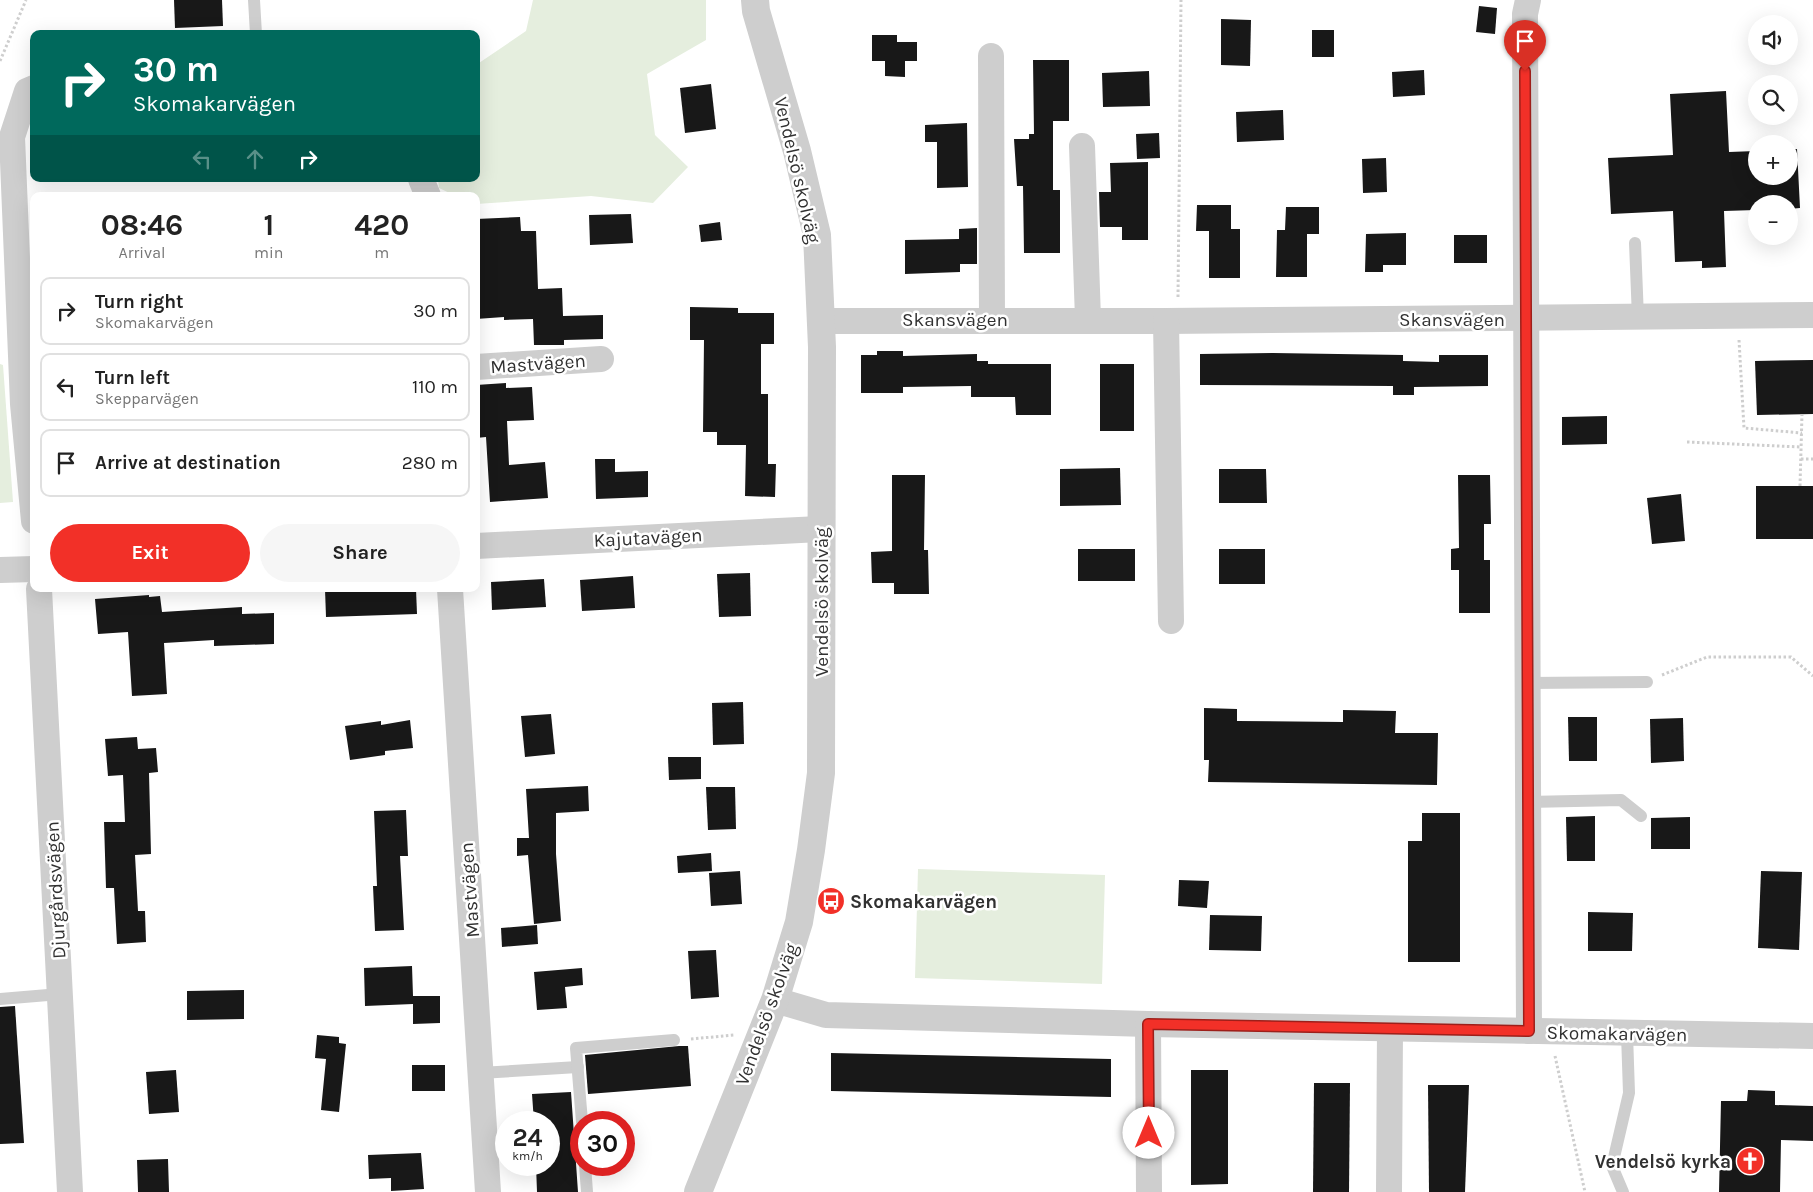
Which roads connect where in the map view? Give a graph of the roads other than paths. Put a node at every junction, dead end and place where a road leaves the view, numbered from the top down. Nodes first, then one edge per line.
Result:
1 (254, 0) edge
2 (755, 0) edge
3 (1528, 0) edge
4 (256, 30) edge
5 (991, 56) dead end
6 (30, 89) edge
7 (1082, 146) dead end
8 (1635, 244) dead end
9 (1813, 315) edge
10 (1527, 318) junction
11 (1638, 318) junction
12 (992, 319) junction
13 (1088, 319) junction
14 (821, 321) junction
15 (1172, 321) junction
16 (601, 359) dead end
17 (480, 367) edge
18 (30, 478) edge
19 (809, 529) junction
20 (480, 546) edge
21 (30, 569) edge
22 (0, 570) edge
23 (39, 592) edge
24 (450, 592) edge
25 (1171, 622) dead end
26 (1647, 682) road end
27 (1528, 683) junction
28 (1528, 802) junction
29 (1641, 816) dead end
30 (60, 994) junction
31 (0, 999) edge
32 (775, 1000) junction
33 (1148, 1024) junction
34 (1390, 1029) junction
35 (1540, 1031) junction
36 (1627, 1034) junction
37 (1813, 1036) edge
38 (674, 1040) road end
39 (578, 1067) junction
40 (480, 1073) junction
41 (581, 1111) edge
42 (586, 1176) edge
43 (70, 1192) edge
44 (488, 1192) edge
45 (587, 1192) edge
46 (698, 1192) edge
47 (1149, 1192) edge
48 (1389, 1192) edge
49 (1623, 1192) edge

1 - 4 lane
2 - 14 street, Vendelsö skolväg
3 - 10 street
5 - 12 street
6 - 18 street
7 - 13 street
8 - 11 lane
9 - 11 street, Skansvägen
10 - 11 street, Skansvägen
10 - 15 street, Skansvägen
10 - 27 street
12 - 13 street, Skansvägen
12 - 14 street, Skansvägen
13 - 15 street, Skansvägen
14 - 19 street, Vendelsö skolväg
15 - 25 street
16 - 17 street, Mastvägen
19 - 20 street, Kajutavägen
19 - 32 street, Vendelsö skolväg
21 - 22 street
23 - 30 street, Djurgårdsvägen
24 - 40 street, Mastvägen
26 - 27 lane
27 - 28 street
28 - 29 lane
28 - 35 street
30 - 31 lane
30 - 43 street, Djurgårdsvägen
32 - 33 street, Skomakarvägen
32 - 46 street, Vendelsö skolväg
33 - 34 street, Skomakarvägen
33 - 47 street
34 - 35 street, Skomakarvägen
34 - 48 street
35 - 36 street, Skomakarvägen
36 - 37 street, Skomakarvägen
36 - 49 lane
38 - 39 lane
39 - 40 lane
39 - 41 lane
40 - 44 street, Mastvägen
42 - 45 lane

